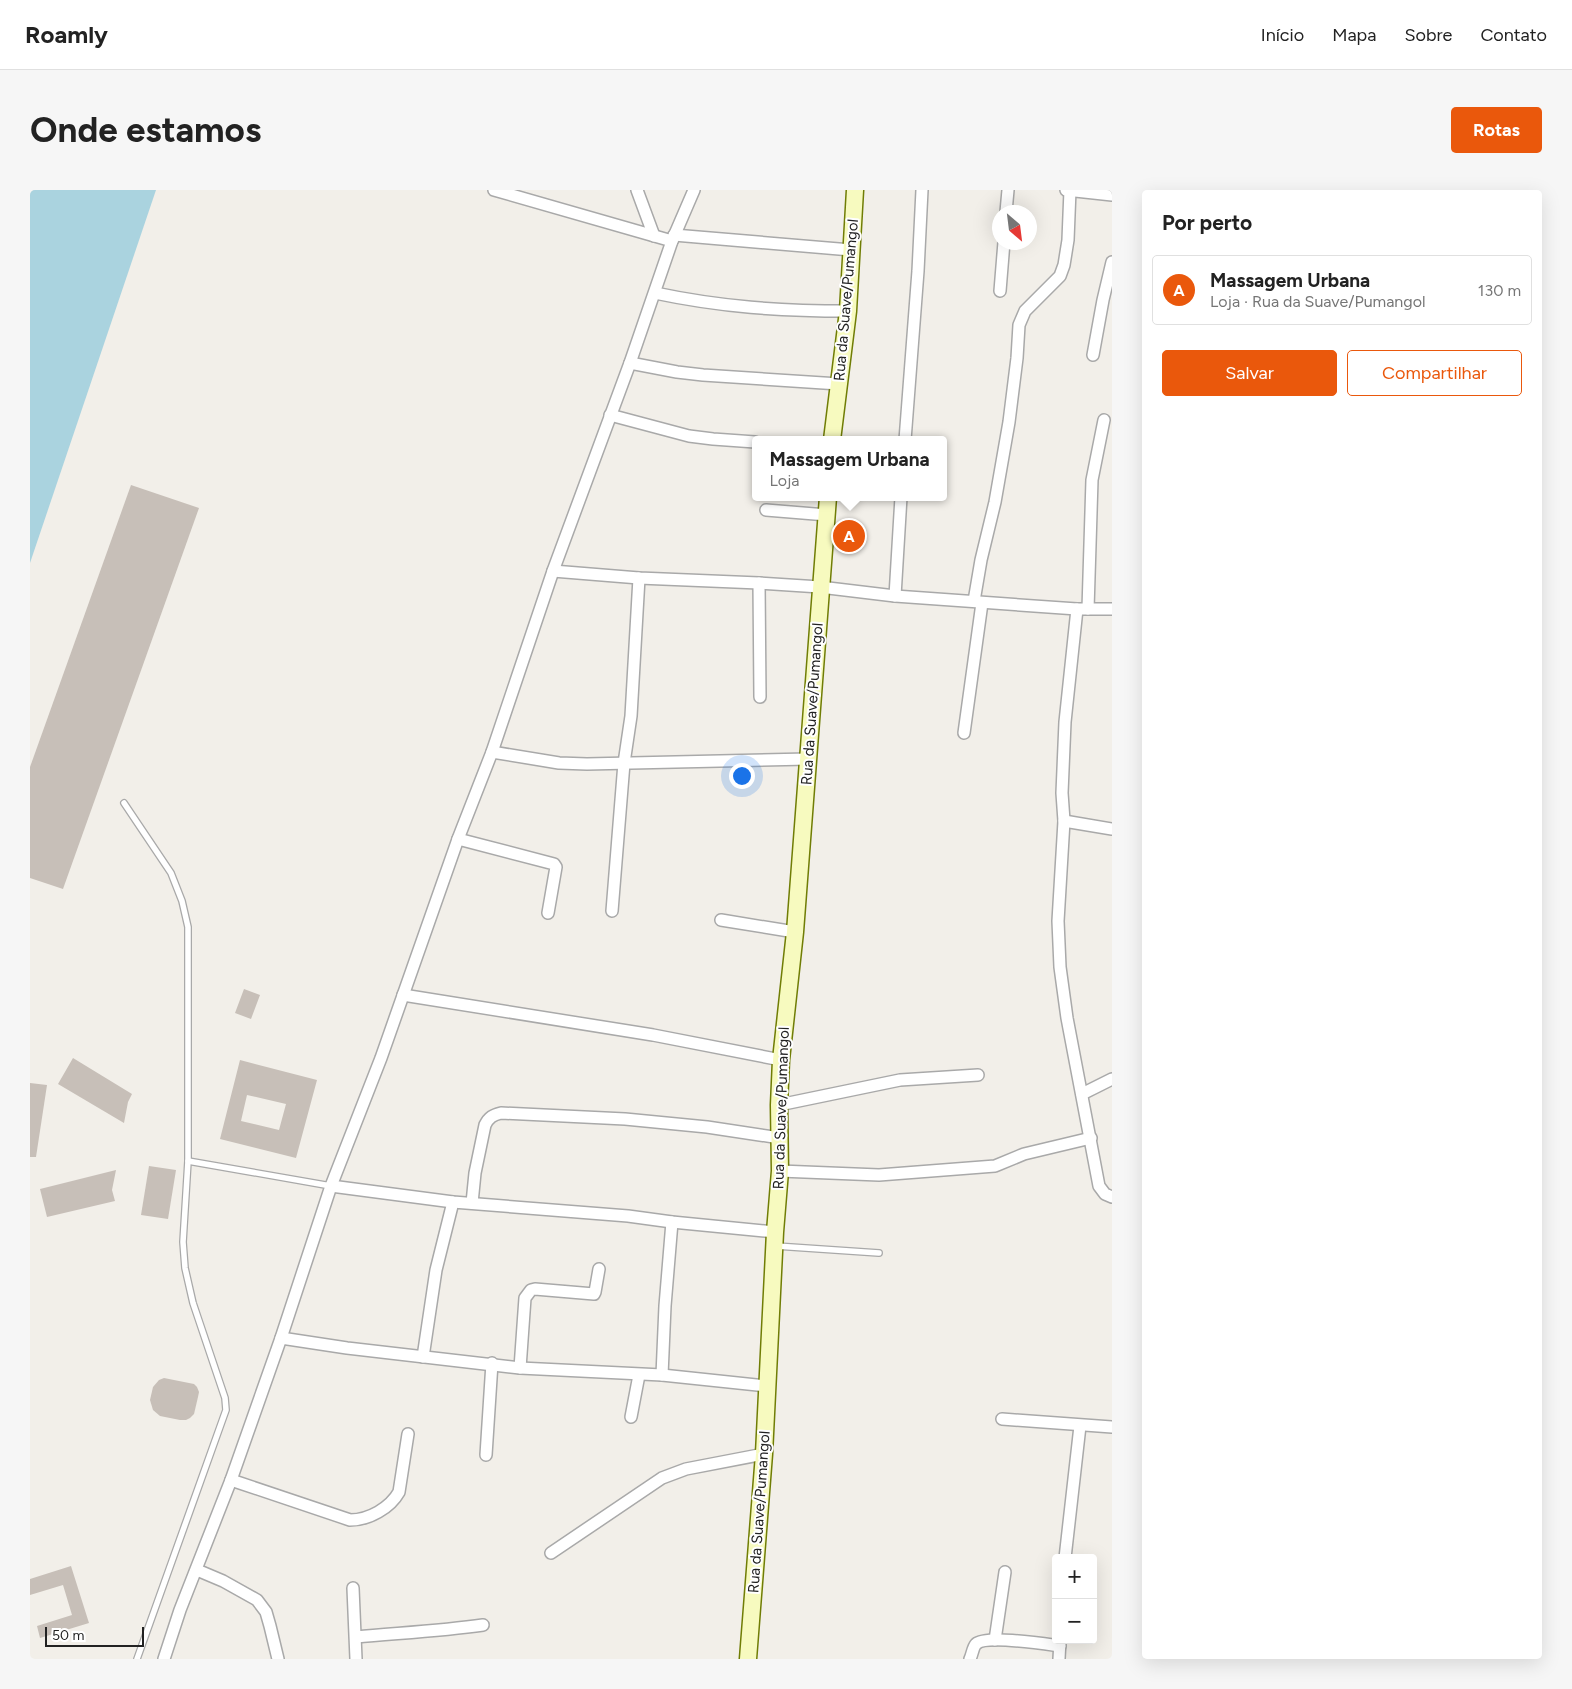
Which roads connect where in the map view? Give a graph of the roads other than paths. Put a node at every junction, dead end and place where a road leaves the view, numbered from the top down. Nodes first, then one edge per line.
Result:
1 (494, 190) edge
2 (637, 190) edge
3 (694, 190) edge
4 (856, 190) edge
5 (922, 190) edge
6 (1008, 190) edge
7 (1066, 190) edge
8 (1070, 190) edge
9 (1112, 195) edge
10 (1007, 205) edge
11 (654, 236) junction
12 (673, 238) junction
13 (851, 250) junction
14 (1003, 250) edge
15 (1112, 262) edge
16 (1000, 291) dead end
17 (655, 293) junction
18 (848, 311) junction
19 (1093, 355) dead end
20 (630, 363) junction
21 (839, 384) junction
22 (610, 415) junction
23 (1104, 420) dead end
24 (832, 436) edge
25 (905, 436) edge
26 (752, 442) edge
27 (828, 501) edge
28 (901, 501) edge
29 (766, 510) dead end
30 (826, 515) junction
31 (553, 571) junction
32 (639, 578) junction
33 (759, 583) junction
34 (820, 587) junction
35 (895, 596) junction
36 (978, 602) junction
37 (1082, 609) junction
38 (1112, 609) edge
39 (760, 697) dead end
40 (964, 733) dead end
41 (492, 752) junction
42 (808, 759) junction
43 (624, 763) junction
44 (124, 803) dead end
45 (1064, 821) junction
46 (1112, 829) edge
47 (458, 839) junction
48 (612, 911) dead end
49 (548, 913) dead end
50 (722, 920) dead end
51 (794, 932) junction
52 (403, 995) junction
53 (781, 1060) junction
54 (978, 1075) dead end
55 (1112, 1079) edge
56 (1082, 1094) junction
57 (779, 1105) junction
58 (780, 1138) junction
59 (1090, 1138) junction
60 (188, 1162) junction
61 (780, 1171) junction
62 (331, 1186) junction
63 (1112, 1197) edge
64 (453, 1202) junction
65 (472, 1203) junction
66 (672, 1222) junction
67 (775, 1239) junction
68 (879, 1253) dead end
69 (599, 1269) dead end
70 (281, 1338) junction
71 (423, 1356) junction
72 (492, 1364) junction
73 (520, 1368) junction
74 (639, 1375) junction
75 (662, 1375) junction
76 (767, 1386) junction
77 (631, 1417) dead end
78 (1002, 1419) dead end
79 (1080, 1426) junction
80 (1112, 1427) edge
81 (408, 1434) dead end
82 (764, 1454) junction
83 (486, 1455) dead end
84 (231, 1480) junction
85 (551, 1553) dead end
86 (1066, 1554) edge
87 (197, 1570) junction
88 (1005, 1572) dead end
89 (353, 1588) dead end
90 (484, 1625) dead end
91 (356, 1637) junction
92 (994, 1640) junction
93 (1052, 1643) edge
94 (1060, 1644) edge
95 (137, 1659) edge
96 (164, 1659) edge
97 (278, 1659) edge
98 (356, 1659) edge
99 (748, 1659) edge
100 (970, 1659) edge
101 (1060, 1659) edge

1 - 11 street
2 - 11 street
3 - 12 street
4 - 13 street, Rua da Suave/Pumangol
5 - 25 street
6 - 10 street
7 - 8 street
8 - 9 street
8 - 36 street
11 - 12 street
12 - 13 street
12 - 17 street
13 - 18 street, Rua da Suave/Pumangol
14 - 16 street
15 - 19 street
17 - 18 street
17 - 20 street
18 - 21 street, Rua da Suave/Pumangol
20 - 21 street
20 - 22 street
21 - 24 street, Rua da Suave/Pumangol
22 - 26 street
22 - 31 street
23 - 37 street
27 - 30 street, Rua da Suave/Pumangol
28 - 35 street
29 - 30 street
30 - 34 street, Rua da Suave/Pumangol
31 - 32 street
31 - 41 street
32 - 33 street
32 - 43 street
33 - 34 street
33 - 39 street
34 - 35 street
34 - 42 street, Rua da Suave/Pumangol
35 - 36 street
36 - 37 street
36 - 40 street
37 - 38 street
37 - 45 street
41 - 43 street
41 - 47 street
42 - 43 street
42 - 51 street, Rua da Suave/Pumangol
43 - 48 street
44 - 60 lane
45 - 46 street
45 - 56 street
47 - 49 street
47 - 52 street
50 - 51 street
51 - 53 street, Rua da Suave/Pumangol
52 - 53 street
52 - 62 street
53 - 57 street, Rua da Suave/Pumangol
54 - 57 street
55 - 56 street
56 - 59 street
57 - 58 street, Rua da Suave/Pumangol
58 - 61 street, Rua da Suave/Pumangol
58 - 65 street
59 - 61 street
59 - 63 street
60 - 62 lane
60 - 95 lane
61 - 67 street, Rua da Suave/Pumangol
62 - 64 street
62 - 70 street
64 - 65 street
64 - 71 street
65 - 66 street
66 - 67 street
66 - 75 street
67 - 68 lane
67 - 76 street, Rua da Suave/Pumangol
69 - 73 street
70 - 71 street
70 - 84 street
71 - 72 street
72 - 73 street
72 - 83 street
73 - 74 street
74 - 75 street
74 - 77 street
75 - 76 street
76 - 82 street, Rua da Suave/Pumangol
78 - 79 street
79 - 80 street
79 - 86 street
81 - 84 street
82 - 85 street
82 - 99 street, Rua da Suave/Pumangol
84 - 87 street
87 - 96 street
87 - 97 street
88 - 92 street
89 - 91 street
90 - 91 street
91 - 98 street
92 - 93 street
92 - 100 street
94 - 101 street

